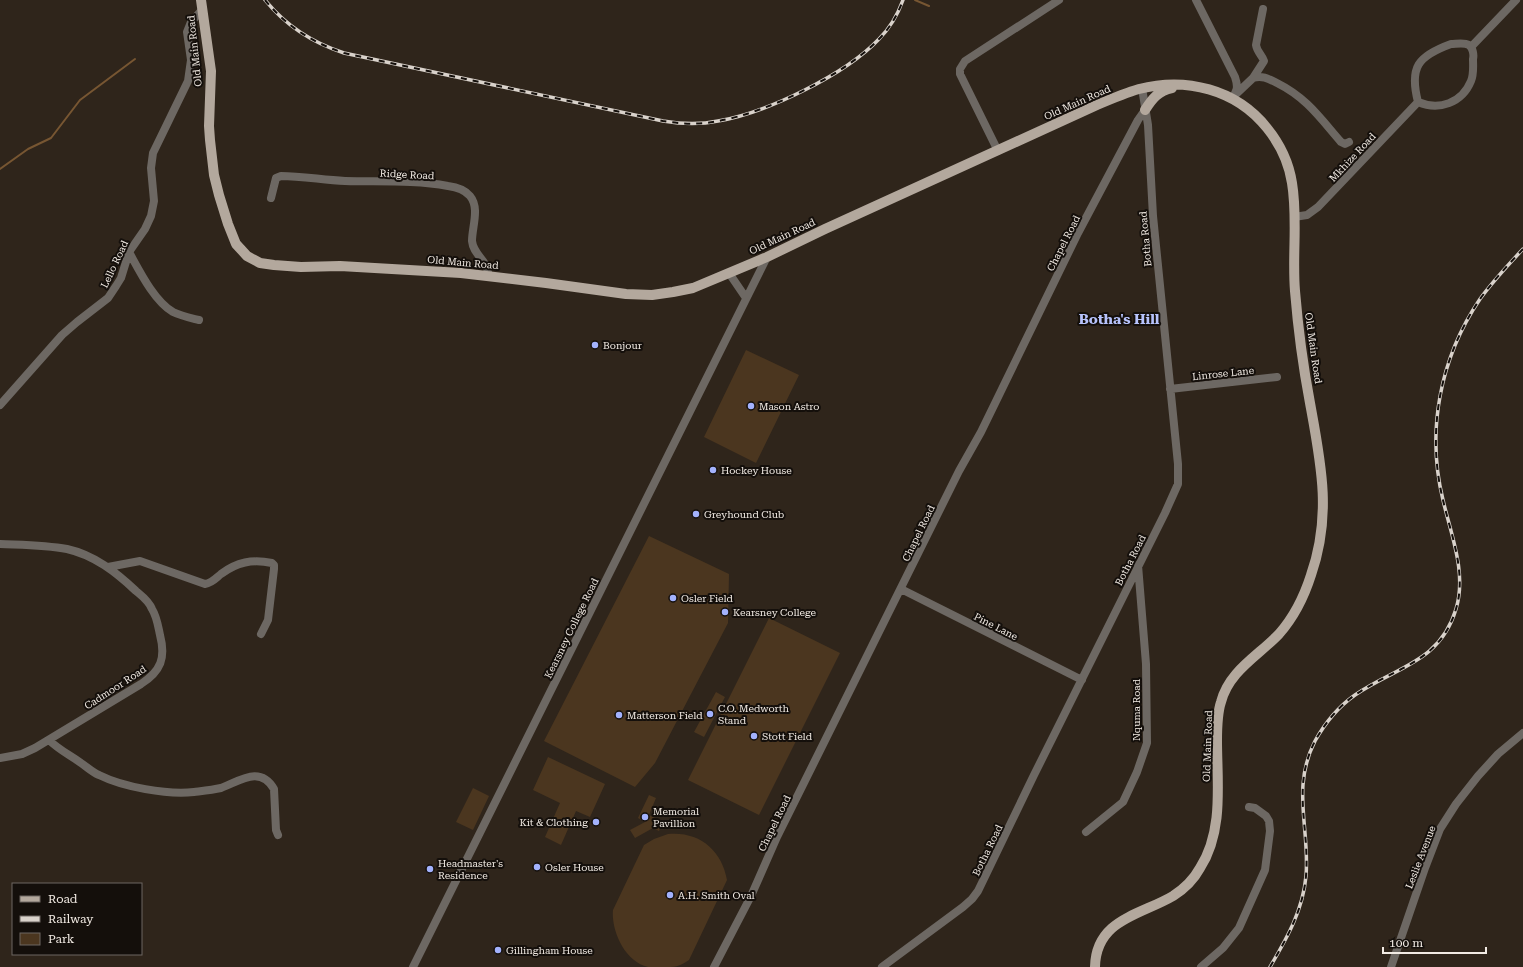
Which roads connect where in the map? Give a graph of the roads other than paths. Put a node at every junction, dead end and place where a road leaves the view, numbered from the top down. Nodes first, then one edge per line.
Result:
1 (1059, 0) edge
2 (1196, 0) edge
3 (1516, 0) edge
4 (202, 5) edge
5 (1263, 9) dead end
6 (1471, 47) junction
7 (1253, 78) junction
8 (1187, 84) junction
9 (1142, 88) junction
10 (1231, 99) junction
11 (1418, 102) junction
12 (1145, 110) junction
13 (1349, 142) dead end
14 (998, 151) junction
15 (271, 198) dead end
16 (1294, 217) junction
17 (129, 252) junction
18 (767, 257) junction
19 (729, 273) junction
20 (489, 276) junction
21 (746, 298) junction
22 (199, 320) dead end
23 (1277, 377) dead end
24 (1170, 389) junction
25 (0, 405) edge
26 (0, 544) edge
27 (1138, 565) junction
28 (108, 567) junction
29 (901, 589) junction
30 (261, 634) dead end
31 (1082, 680) junction
32 (1523, 733) edge
33 (49, 740) junction
34 (0, 758) edge
35 (1249, 807) dead end
36 (1086, 832) dead end
37 (278, 836) dead end
38 (413, 967) edge
39 (714, 967) edge
40 (882, 967) edge
41 (1095, 967) edge
42 (1201, 967) edge
43 (1391, 967) edge

1 - 14 street
2 - 10 street
3 - 6 street
4 - 17 street, Lello Road
4 - 20 main road, Old Main Road
5 - 7 street
6 - 11 street
6 - 11 street
7 - 10 street
7 - 13 street
8 - 9 main road, Old Main Road
8 - 10 main road, Old Main Road
8 - 12 main road
9 - 12 street, Botha Road
9 - 14 main road, Old Main Road
10 - 16 main road, Old Main Road
11 - 16 street, Mkhize Road
12 - 24 street, Botha Road
12 - 29 street, Chapel Road
14 - 18 main road, Old Main Road
15 - 20 street, Ridge Road
16 - 41 main road, Old Main Road
17 - 22 street
17 - 25 street, Lello Road
18 - 19 main road, Old Main Road
18 - 21 street, Kearsney College Road
19 - 20 main road, Old Main Road
19 - 21 street
21 - 38 street, Kearsney College Road
23 - 24 street, Linrose Lane
24 - 27 street, Botha Road
26 - 28 street, Cadmoor Road
27 - 31 street, Botha Road
27 - 36 street, Nquma Road
28 - 30 street
28 - 33 street, Cadmoor Road
29 - 31 street, Pine Lane
29 - 39 street, Chapel Road
31 - 40 street, Botha Road
32 - 43 street, Leslie Avenue
33 - 34 street, Cadmoor Road
33 - 37 street
35 - 42 street

